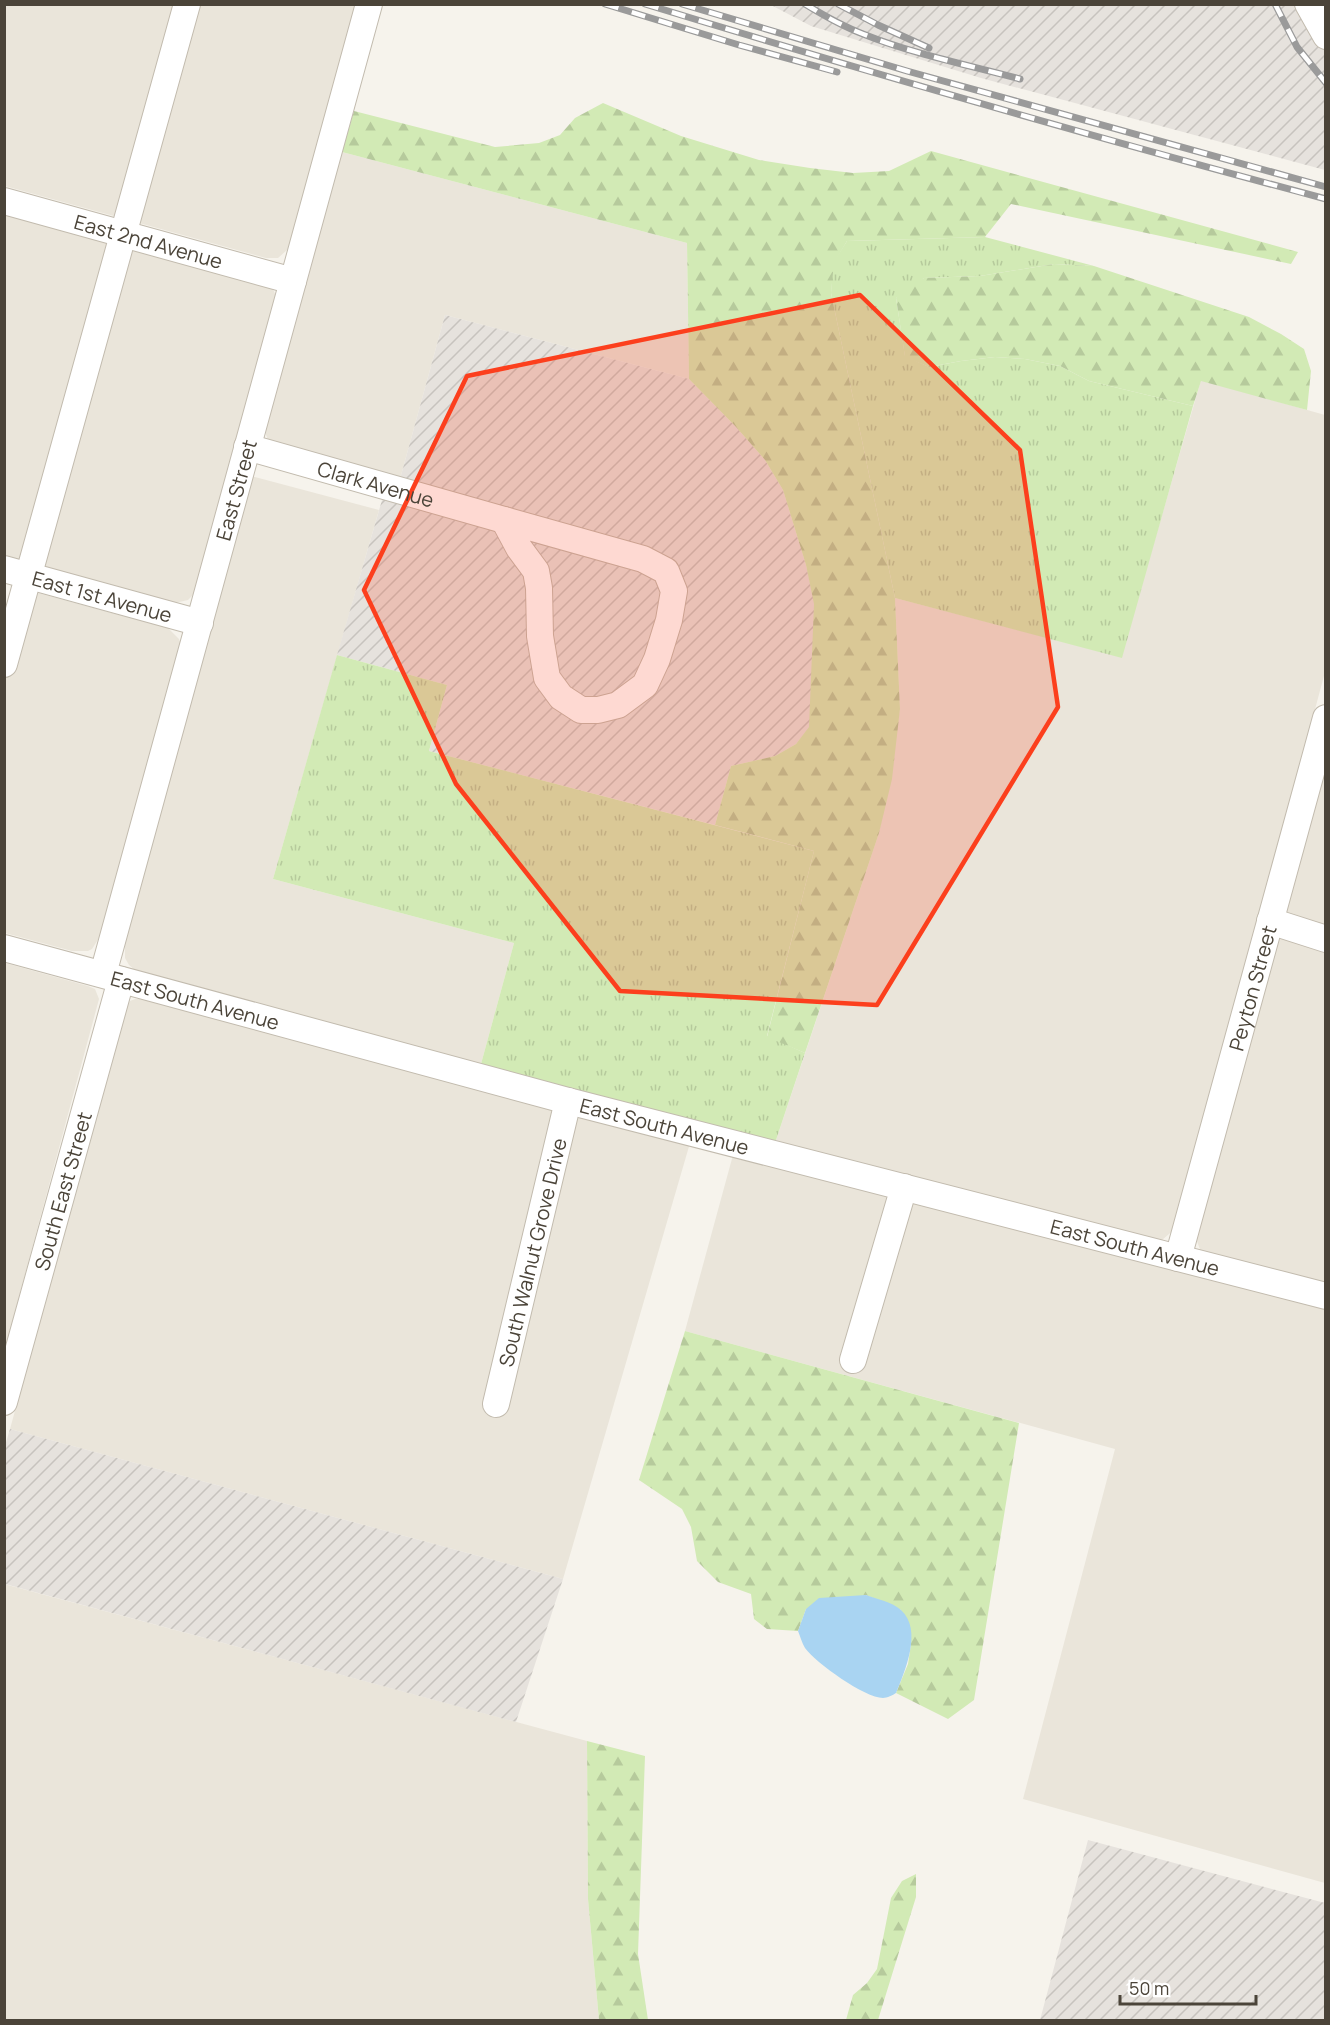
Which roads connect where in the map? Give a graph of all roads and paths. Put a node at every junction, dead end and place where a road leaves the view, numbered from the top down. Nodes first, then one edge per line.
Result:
1 (187, 4) edge
2 (369, 4) edge
3 (1308, 4) edge
4 (1326, 36) edge
5 (4, 201) edge
6 (124, 235) junction
7 (293, 281) junction
8 (247, 447) junction
9 (504, 520) junction
10 (4, 569) edge
11 (30, 576) junction
12 (200, 623) junction
13 (4, 664) edge
14 (1326, 718) edge
15 (1316, 789) edge
16 (1270, 921) junction
17 (1326, 939) edge
18 (4, 948) edge
19 (112, 977) junction
20 (568, 1101) junction
21 (904, 1187) junction
22 (1178, 1258) junction
23 (1326, 1296) edge
24 (853, 1359) dead end
25 (4, 1402) edge
26 (496, 1404) dead end

1 - 6 street
2 - 7 street, East Street
3 - 4 street
5 - 6 street, East 2nd Avenue
6 - 7 street, East 2nd Avenue
6 - 11 street
7 - 8 street, East Street
8 - 9 street, Clark Avenue
8 - 12 street, East Street
9 - 9 street, Clark Avenue
10 - 11 street, East 1st Avenue
11 - 12 street, East 1st Avenue
11 - 13 street
12 - 19 street, East Street
14 - 15 street, Peyton Street
15 - 16 street, Peyton Street
16 - 17 street
16 - 22 street, Peyton Street
18 - 19 street, East South Avenue
19 - 20 street, East South Avenue
19 - 25 street, South East Street
20 - 21 street, East South Avenue
20 - 26 street, South Walnut Grove Drive
21 - 22 street, East South Avenue
21 - 24 street
22 - 23 street, East South Avenue

